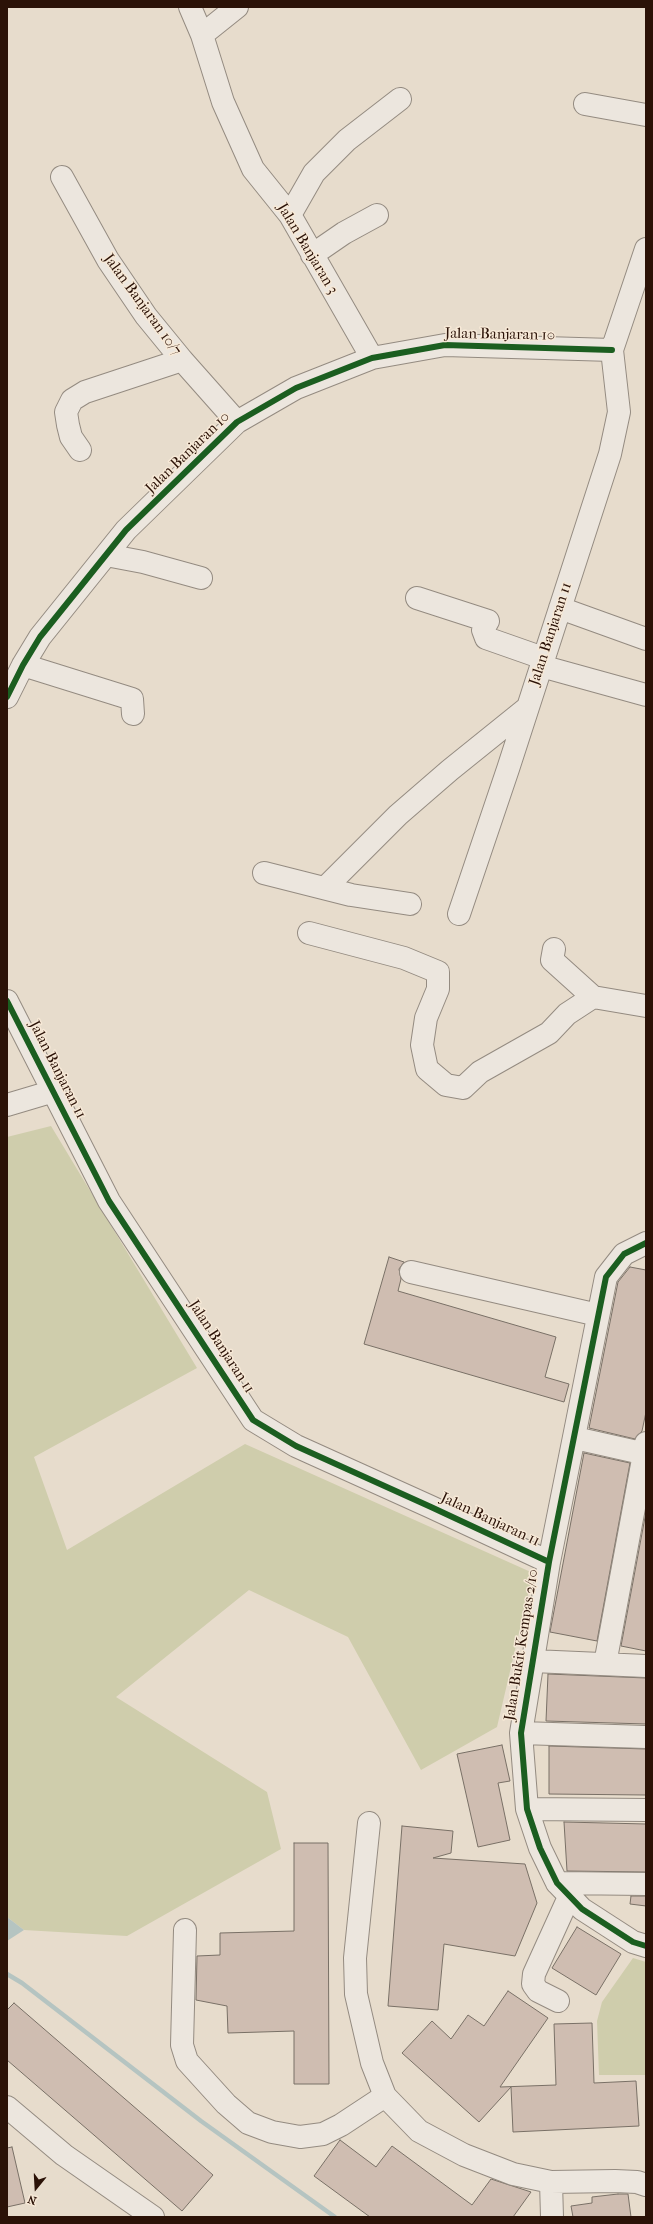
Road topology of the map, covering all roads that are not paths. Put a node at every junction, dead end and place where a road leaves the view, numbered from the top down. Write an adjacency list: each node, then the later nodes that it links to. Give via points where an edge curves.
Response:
1 (190, 7): 3 (street, Jalan Banjaran 3)
2 (237, 7): 3 (street)
3 (202, 35): 8 (street, Jalan Banjaran 3, via 223,102 253,169)
4 (400, 99): 8 (street, via 347,140 314,173)
5 (585, 104): 6 (street)
6 (646, 116)
7 (62, 177): 14 (street, Jalan Banjaran 10/7, via 108,260 146,316)
8 (290, 215): 11 (street, Jalan Banjaran 3)
9 (377, 215): 11 (street)
10 (646, 249): 12 (street)
11 (312, 254): 13 (street, Jalan Banjaran 3)
12 (612, 350): 13 (street, Jalan Banjaran 10, via 445,345); 20 (street, Jalan Banjaran 11, via 619,412 610,454)
13 (372, 358): 15 (street, Jalan Banjaran 10, via 296,388)
14 (182, 360): 15 (street, Jalan Banjaran 10/7); 16 (street, via 85,392 72,400 66,412 68,425 71,437)
15 (237, 422): 17 (street, Jalan Banjaran 10, via 126,530)
16 (80, 450)
17 (106, 555): 18 (street); 23 (street, Jalan Banjaran 10, via 40,637)
18 (201, 578)
19 (417, 598): 22 (street, via 488,621 483,630 486,638)
20 (560, 608): 21 (street); 22 (street, Jalan Banjaran 11)
21 (646, 639)
22 (542, 662): 24 (street); 26 (street, Jalan Banjaran 11)
23 (23, 665): 25 (street, Jalan Banjaran 10); 27 (street, via 132,699)
24 (646, 696)
25 (7, 697)
26 (527, 708): 29 (street, via 398,816); 31 (street, Jalan Banjaran 11)
27 (133, 714)
28 (264, 872): 29 (street)
29 (325, 888): 30 (street, via 351,895)
30 (410, 904)
31 (459, 914)
32 (309, 934): 34 (street, via 404,958 438,972 438,989 426,1018 422,1045 427,1069 446,1085 463,1088 480,1072 549,1033 567,1014)
33 (554, 949): 34 (street, via 552,960)
34 (593, 997): 36 (street)
35 (7, 1001): 37 (street, Jalan Banjaran 11)
36 (646, 1006)
37 (54, 1091): 38 (street); 44 (street, Jalan Banjaran 11, via 109,1201 253,1420 296,1446)
38 (7, 1105)
39 (646, 1243): 41 (street, Jalan Bukit Kempas 2/10, via 624,1254 606,1277)
40 (411, 1272): 41 (street)
41 (598, 1315): 42 (street, Jalan Bukit Kempas 2/10)
42 (575, 1438): 43 (street); 44 (street, Jalan Bukit Kempas 2/10)
43 (645, 1450): 46 (street)
44 (549, 1562): 45 (street, Jalan Bukit Kempas 2/10)
45 (533, 1661): 46 (street); 48 (street, Jalan Bukit Kempas 2/10)
46 (605, 1664): 47 (street)
47 (646, 1666)
48 (521, 1733): 49 (street); 50 (street, Jalan Bukit Kempas 2/10)
49 (646, 1737)
50 (527, 1809): 51 (street); 54 (street, Jalan Bukit Kempas 2/10, via 540,1848)
51 (646, 1810)
52 (369, 1823): 58 (street, via 355,1958 356,1994 372,2063)
53 (646, 1884): 54 (street)
54 (563, 1890): 56 (street, Jalan Bukit Kempas 2/10, via 582,1909 627,1938); 57 (street, via 534,1974 533,1984 538,1991)
55 (185, 1930): 58 (street, via 182,2045 187,2061 226,2104 248,2123 272,2132 300,2136 323,2134)
56 (646, 1946)
57 (558, 2002)
58 (385, 2096): 60 (street, via 419,2131 457,2151 512,2174)
59 (7, 2107): 62 (street, via 64,2155)
60 (550, 2182): 61 (street, via 615,2181); 63 (street)
61 (646, 2185)
62 (153, 2217)
63 (552, 2217)

